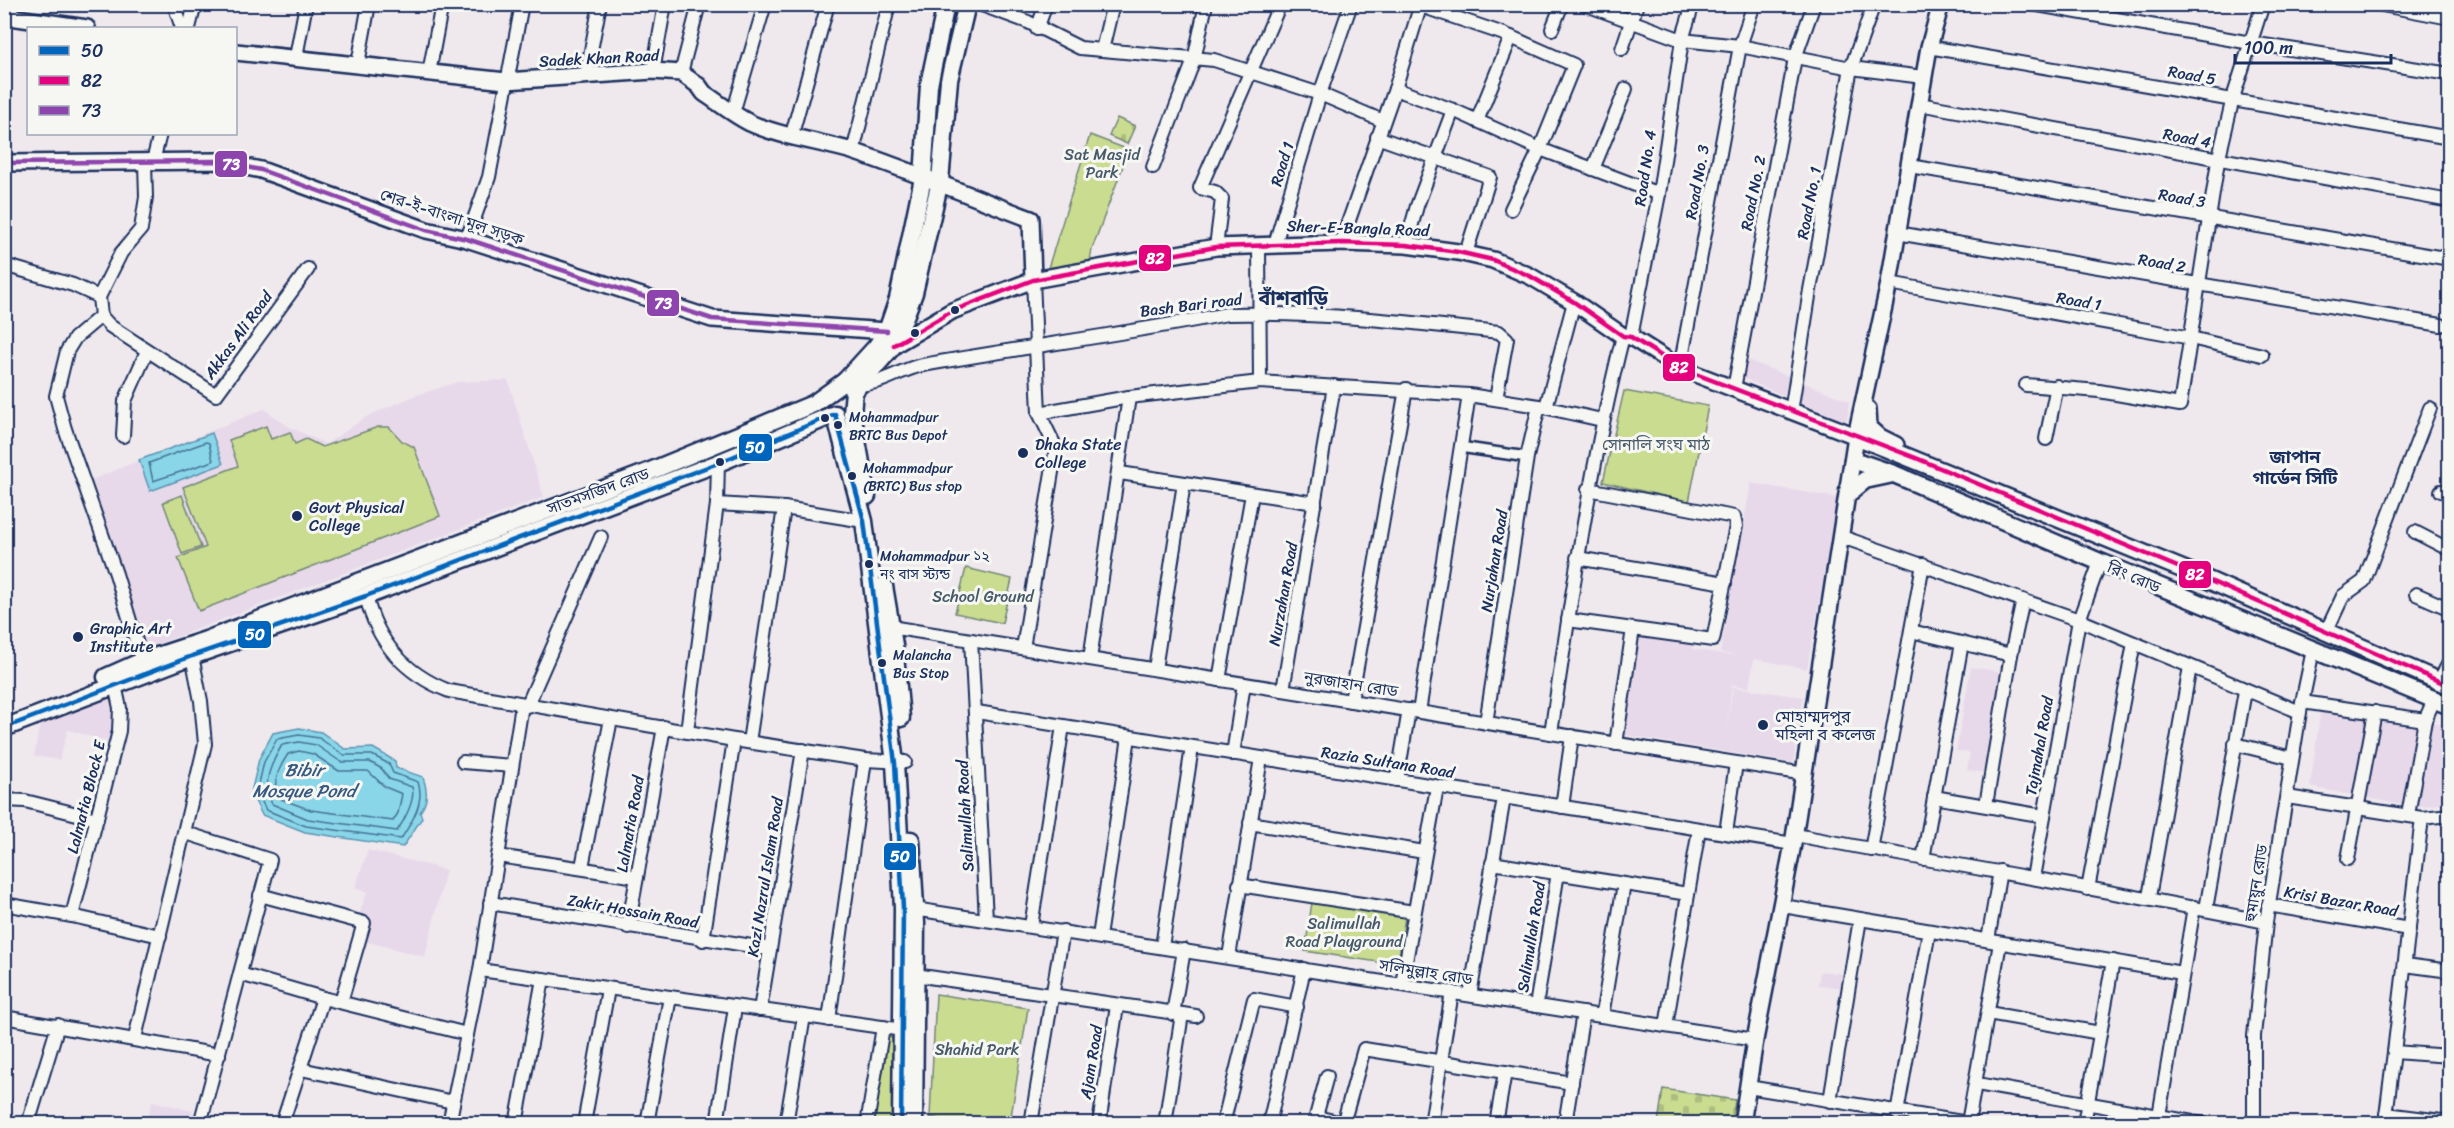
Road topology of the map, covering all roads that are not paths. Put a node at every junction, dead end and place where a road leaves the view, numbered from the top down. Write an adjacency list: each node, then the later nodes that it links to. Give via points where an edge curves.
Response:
1 (174, 4): 38 (street)
2 (195, 4): 39 (street)
3 (306, 4): 50 (street)
4 (369, 4): 53 (street)
5 (442, 4): 57 (street)
6 (522, 4): 62 (street)
7 (600, 4): 60 (street)
8 (665, 4): 56 (street)
9 (699, 4): 58 (street)
10 (765, 4): 69 (street)
11 (828, 4): 72 (street)
12 (890, 4): 77 (street)
13 (946, 4): 85 (main road, via 929,85)
14 (967, 4): 85 (main road)
15 (979, 4): 41 (street)
16 (1046, 4): 41 (street)
17 (1113, 4): 48 (street)
18 (1206, 4): 52 (street)
19 (1280, 4): 55 (street)
20 (1351, 4): 65 (street, Road 1)
21 (1562, 4): 40 (street)
22 (1584, 4): 36 (street)
23 (1637, 4): 36 (street)
24 (1694, 4): 43 (street, Road No. 4)
25 (1754, 4): 45 (street, Road No. 3)
26 (1814, 4): 51 (street, Road No. 2)
27 (1874, 4): 54 (street, Road No. 1)
28 (1941, 4): 46 (street)
29 (2032, 4): 44 (street)
30 (2263, 4): 44 (street)
31 (2377, 4): 33 (street)
32 (1421, 5): 42 (street); 63 (street)
33 (2419, 8): 35 (street)
34 (8, 16): 37 (street)
35 (2450, 18)
36 (1633, 20): 43 (street); 47 (street)
37 (80, 27)
38 (182, 27)
39 (189, 27)
40 (1552, 28)
41 (1037, 29): 48 (street, via 1080,48)
42 (1511, 37): 71 (street); 76 (street, via 1574,65)
43 (1682, 40): 45 (street); 86 (street, Road No. 4)
44 (2251, 44): 59 (street); 66 (street)
45 (1740, 46): 51 (street); 115 (street, Road No. 3)
46 (1929, 47): 61 (street); 66 (street, Road 5)
47 (1622, 49)
48 (1102, 50): 52 (street)
49 (237, 52): 50 (street, Sadek Khan Road)
50 (296, 57): 53 (street, Sadek Khan Road)
51 (1795, 58): 54 (street); 123 (street, Road No. 2)
52 (1194, 60): 55 (street, via 1214,60); 83 (street)
53 (358, 64): 57 (street, Sadek Khan Road)
54 (1851, 68): 61 (street); 131 (street, Road No. 1)
55 (1252, 70): 65 (street); 96 (street, via 1200,188 1215,192 1222,199)
56 (652, 71): 58 (street, Sadek Khan Road); 60 (street, Sadek Khan Road)
57 (429, 73): 62 (street, Sadek Khan Road)
58 (681, 73): 69 (street, Sadek Khan Road)
59 (2450, 74)
60 (586, 76): 62 (street, Sadek Khan Road)
61 (1923, 77): 67 (street)
62 (506, 81): 91 (street, via 489,177)
63 (1395, 89): 68 (street); 70 (street)
64 (1626, 89): 84 (street)
65 (1320, 94): 70 (street); 93 (street, Road 1)
66 (2233, 98): 75 (street, Road 5); 79 (street)
67 (1919, 104): 79 (street, Road 4); 82 (street)
68 (1452, 110): 71 (street); 78 (street)
69 (733, 113): 72 (street, Sadek Khan Road, via 752,124)
70 (1383, 121): 74 (street)
71 (1477, 121): 76 (street)
72 (792, 134): 77 (street, Sadek Khan Road)
73 (160, 135): 80 (street)
74 (1377, 137): 78 (street); 92 (street)
75 (2450, 138)
76 (1540, 149): 84 (street); 88 (street)
77 (853, 152): 85 (street, Sadek Khan Road)
78 (1436, 159): 95 (street); 97 (street, via 1490,177)
79 (2218, 161): 87 (street, Road 4); 89 (street)
80 (149, 162): 81 (street, শের-ই-বাংলা মূল সড়ক); 91 (street, শের-ই-বাংলা মূল সড়ক, via 216,162 261,170 426,230); 104 (street, via 141,229 121,253)
81 (4, 163)
82 (1910, 166): 89 (street, Road 3); 90 (street)
83 (1153, 167)
84 (1593, 169): 86 (street)
85 (931, 180): 101 (street, Sadek Khan Road, via 1031,219); 110 (main road, via 914,293)
86 (1659, 194): 109 (street, Road No. 4)
87 (2450, 201)
88 (1511, 209)
89 (2210, 219): 98 (street, Road 3); 103 (street)
90 (1897, 231): 102 (street); 103 (street, Road 2)
91 (467, 239): 110 (street, শের-ই-বাংলা মূল সড়ক, via 712,319)
92 (1341, 243): 93 (street, Sher-E-Bangla Road); 95 (street, Sher-E-Bangla Road)
93 (1275, 244): 94 (street, Sher-E-Bangla Road)
94 (1259, 245): 96 (street, Sher-E-Bangla Road); 106 (street)
95 (1406, 245): 97 (street, Sher-E-Bangla Road)
96 (1216, 247): 101 (street, Sher-E-Bangla Road)
97 (1466, 253): 105 (street, Sher-E-Bangla Road, via 1508,265)
98 (2450, 259)
99 (4, 265): 104 (street, via 54,278)
100 (308, 269): 113 (street, Akkas Ali Road, via 216,395)
101 (1033, 280): 110 (street, Sher-E-Bangla Road); 112 (street)
102 (1889, 284): 111 (street, Road 1); 116 (street)
103 (2199, 286): 108 (street, Road 2); 111 (street)
104 (99, 297): 107 (street)
105 (1574, 302): 109 (street, Sher-E-Bangla Road); 128 (street, Nurjahan Road)
106 (1258, 314): 112 (street, Bash Bari road, via 1227,314); 117 (street); 127 (street, Bash Bari road, via 1379,319 1500,332 1507,339)
107 (101, 316): 113 (street, Akkas Ali Road); 184 (street, via 75,338 67,351 56,396)
108 (2441, 325)
109 (1627, 337): 115 (street, Sher-E-Bangla Road); 134 (street)
110 (891, 338): 118 (main road, সাতমসজিদ রোড)
111 (2191, 338): 114 (street, Road 1); 121 (street, via 2180,405)
112 (1037, 345): 118 (street, Bash Bari road, via 914,367 869,385); 132 (street)
113 (147, 351): 135 (street, via 125,401)
114 (2262, 355)
115 (1680, 368): 123 (street, Sher-E-Bangla Road)
116 (1870, 370): 136 (street); 139 (street, via 1866,422)
117 (1260, 382): 120 (street); 126 (street)
118 (852, 385): 124 (main road, সাতমসজিদ রোড); 129 (main road)
119 (2026, 385): 121 (street)
120 (1334, 386): 122 (street); 149 (street, Nurzahan Road)
121 (2057, 386): 137 (street)
122 (1406, 389): 125 (street); 194 (street)
123 (1734, 389): 131 (street, Sher-E-Bangla Road)
124 (829, 395): 133 (main road); 163 (main road, সাতমসজিদ রোড, via 648,472)
125 (1469, 395): 127 (street); 138 (street)
126 (1129, 397): 132 (street); 143 (street)
127 (1496, 399): 128 (street)
128 (1542, 407): 134 (street); 140 (street, Nurjahan Road)
129 (852, 408): 133 (main road, সাতমসজিদ রোড); 172 (main road)
130 (2430, 408): 175 (street, via 2364,581 2343,596)
131 (1791, 412): 136 (street, Sher-E-Bangla Road)
132 (1039, 413): 179 (street, via 1053,438 1055,458)
133 (836, 416): 142 (main road, সাতমসজিদ রোড); 153 (main road)
134 (1602, 420): 146 (street)
135 (123, 436)
136 (1856, 436): 139 (main road, রিং রোড); 141 (street)
137 (2046, 439)
138 (1460, 447): 140 (street); 198 (street)
139 (1907, 456): 151 (main road, রিং রোড)
140 (1527, 457): 204 (street, Nurjahan Road)
141 (1853, 460): 144 (main road, রিং রোড); 147 (street)
142 (718, 463): 150 (street); 166 (main road, সাতমসজিদ রোড)
143 (1120, 473): 145 (street); 183 (street)
144 (1894, 474): 147 (main road, via 1865,480); 154 (main road, রিং রোড)
145 (1184, 483): 148 (street); 187 (street)
146 (1588, 489): 159 (street); 164 (street, via 1734,517 1736,526)
147 (1849, 493): 157 (street)
148 (1252, 494): 149 (street); 188 (street)
149 (1315, 503): 192 (street, Nurzahan Road)
150 (717, 504): 152 (street); 208 (street)
151 (2028, 506): 154 (main road); 162 (main road, রিং রোড)
152 (784, 508): 153 (street); 213 (street)
153 (864, 520): 172 (main road)
154 (2019, 526): 160 (main road, রিং রোড)
155 (2415, 532): 158 (street)
156 (601, 537): 196 (street)
157 (1842, 537): 161 (street); 226 (street)
158 (2450, 550)
159 (1577, 558): 164 (street); 170 (street)
160 (2100, 562): 167 (main road, রিং রোড); 171 (street, Tajmahal Road)
161 (1923, 564): 168 (street); 174 (street)
162 (2192, 573): 167 (main road); 175 (main road, রিং রোড)
163 (359, 580): 166 (main road); 184 (main road, সাতমসজিদ রোড)
164 (1725, 583): 173 (street, via 1713,640)
165 (2416, 594): 169 (street)
166 (366, 596): 182 (main road, সাতমসজিদ রোড); 196 (street, via 371,617 385,642 405,666 428,682)
167 (2181, 596): 180 (main road, রিং রোড)
168 (2023, 600): 171 (street); 181 (street)
169 (2450, 609)
170 (1568, 620): 173 (street); 209 (street)
171 (2079, 620): 178 (street); 238 (street, Tajmahal Road)
172 (885, 626): 176 (street, নুরজাহান রোড); 223 (main road)
173 (1633, 629): 214 (street)
174 (1911, 631): 177 (street); 246 (street)
175 (2326, 632): 190 (main road, রিং রোড)
176 (971, 640): 179 (street, নুরজাহান রোড); 199 (street, Salimullah Road)
177 (1962, 643): 181 (street); 229 (street)
178 (2134, 643): 186 (street); 259 (street)
179 (1023, 648): 183 (street, নুরজাহান রোড)
180 (2313, 650): 195 (main road, রিং রোড); 197 (street, হুমায়ুন রোড)
181 (2011, 655): 233 (street)
182 (192, 656): 191 (main road, সাতমসজিদ রোড); 243 (street, via 205,744)
183 (1090, 659): 187 (street, নুরজাহান রোড)
184 (142, 661): 201 (main road, সাতমসজিদ রোড)
185 (2450, 661): 190 (street)
186 (2190, 667): 193 (street); 262 (street)
187 (1155, 669): 188 (street, নুরজাহান রোড)
188 (1220, 680): 189 (street, নুরজাহান রোড)
189 (1245, 684): 192 (street, নুরজাহান রোড); 218 (street)
190 (2444, 684)
191 (115, 685): 207 (main road, সাতমসজিদ রোড); 240 (street, Lalmatia Block E, via 119,731)
192 (1283, 690): 194 (street, নুরজাহান রোড)
193 (2245, 691): 197 (street); 215 (street)
194 (1351, 701): 198 (street, নুরজাহান রোড)
195 (2442, 703): 203 (street)
196 (525, 705): 202 (street); 225 (street)
197 (2301, 707): 200 (street); 220 (street, হুমায়ুন রোড)
198 (1414, 711): 204 (street, নুরজাহান রোড); 227 (street)
199 (977, 712): 205 (street, Razia Sultana Road); 271 (street, Salimullah Road)
200 (2375, 712): 203 (street); 234 (street)
201 (4, 716)
202 (612, 719): 206 (street); 252 (street)
203 (2425, 720): 236 (street)
204 (1486, 723): 209 (street, নুরজাহান রোড)
205 (1063, 726): 211 (street, Razia Sultana Road); 274 (street)
206 (664, 727): 208 (street); 255 (street, Lalmatia Road)
207 (4, 728)
208 (687, 731): 212 (street)
209 (1551, 733): 210 (street, নুরজাহান রোড)
210 (1572, 736): 214 (street, নুরজাহান রোড); 235 (street)
211 (1129, 737): 216 (street, Razia Sultana Road); 280 (street)
212 (734, 740): 213 (street); 281 (street)
213 (749, 742): 217 (street)
214 (1616, 744): 224 (street, নুরজাহান রোড)
215 (2235, 744): 220 (street); 268 (street)
216 (1192, 747): 218 (street, Razia Sultana Road); 283 (street)
217 (803, 750): 221 (street); 284 (street, Kazi Nazrul Islam Road)
218 (1233, 754): 219 (street, Razia Sultana Road)
219 (1261, 758): 227 (street, Razia Sultana Road); 241 (street)
220 (2292, 758): 230 (street, হুমায়ুন রোড)
221 (865, 760): 223 (street); 316 (street)
222 (463, 762): 225 (street)
223 (900, 762): 267 (main road)
224 (1736, 763): 226 (street, নুরজাহান রোড); 244 (street)
225 (513, 766): 248 (street)
226 (1804, 774): 245 (street)
227 (1397, 780): 228 (street, Razia Sultana Road)
228 (1437, 787): 231 (street, Razia Sultana Road); 247 (street)
229 (1934, 797): 233 (street); 249 (street)
230 (2287, 797): 234 (street); 265 (street, হুমায়ুন রোড)
231 (1504, 798): 235 (street, Razia Sultana Road); 251 (street)
232 (4, 800): 240 (street, via 25,801)
233 (1986, 805): 238 (street)
234 (2357, 806): 236 (street); 250 (street)
235 (1562, 807): 242 (street, Razia Sultana Road)
236 (2408, 815): 239 (street)
237 (2450, 815): 239 (street)
238 (2044, 816): 256 (street, Tajmahal Road)
239 (2422, 818): 276 (street, Krisi Bazar Road)
240 (97, 819): 270 (street, Lalmatia Block E)
241 (1250, 823): 247 (street); 258 (street)
242 (1698, 829): 244 (street, Razia Sultana Road); 260 (street)
243 (186, 833): 261 (street, via 270,860); 279 (street)
244 (1726, 833): 245 (street, Razia Sultana Road)
245 (1794, 840): 246 (street); 266 (street)
246 (1871, 850): 249 (street)
247 (1424, 852): 269 (street)
248 (498, 856): 252 (street); 263 (street)
249 (1923, 859): 253 (street)
250 (2348, 859)
251 (1492, 862): 254 (street, Salimullah Road); 300 (street)
252 (582, 867): 255 (street)
253 (2000, 871): 256 (street); 282 (street)
254 (1558, 873): 257 (street, Salimullah Road); 305 (street, Salimullah Road)
255 (637, 877): 275 (street, Lalmatia Road)
256 (2033, 878): 259 (street)
257 (1624, 884): 260 (street, Salimullah Road); 314 (street)
258 (1239, 885): 269 (street); 286 (street)
259 (2088, 889): 262 (street)
260 (1688, 894): 318 (street)
261 (260, 895): 293 (street); 303 (street, via 364,923)
262 (2149, 897): 268 (street)
263 (490, 903): 275 (street, Zakir Hossain Road); 290 (street)
264 (4, 904): 270 (street)
265 (2268, 905): 273 (street, হুমায়ুন রোড); 276 (street, Krisi Bazar Road)
266 (1783, 906): 272 (street); 324 (street)
267 (909, 908): 271 (street, সলিমুল্লাহ রোড); 294 (main road); 320 (main road)
268 (2200, 908): 273 (street); 292 (street)
269 (1414, 912): 296 (street)
270 (72, 916): 279 (street)
271 (986, 919): 274 (street, সলিমুল্লাহ রোড)
272 (1860, 919): 278 (street); 335 (street)
273 (2266, 922): 368 (street, হুমায়ুন রোড, via 2254,1036)
274 (1031, 926): 277 (street, সলিমুল্লাহ রোড)
275 (628, 927): 281 (street, Zakir Hossain Road)
276 (2409, 929): 288 (street, Krisi Bazar Road)
277 (1063, 931): 280 (street, সলিমুল্লাহ রোড); 299 (street)
278 (1929, 931): 282 (street); 338 (street)
279 (160, 936): 323 (street)
280 (1099, 937): 283 (street, সলিমুল্লাহ রোড)
281 (703, 940): 284 (street, Zakir Hossain Road)
282 (1994, 941): 287 (street); 310 (street)
283 (1162, 946): 285 (street, সলিমুল্লাহ রোড)
284 (770, 949): 308 (street, Kazi Nazrul Islam Road)
285 (1184, 950): 286 (street, সলিমুল্লাহ রোড); 311 (street)
286 (1229, 957): 289 (street, সলিমুল্লাহ রোড)
287 (2113, 961): 292 (street); 321 (street)
288 (2405, 964): 291 (street); 325 (street, Krisi Bazar Road)
289 (1305, 969): 296 (street, সলিমুল্লাহ রোড); 307 (street)
290 (480, 970): 295 (street); 322 (street)
291 (2450, 971)
292 (2182, 973): 339 (street)
293 (240, 974): 302 (street); 326 (street)
294 (915, 975): 299 (street); 356 (main road)
295 (543, 979): 297 (street); 349 (street)
296 (1402, 984): 298 (street, সলিমুল্লাহ রোড)
297 (608, 988): 301 (street); 350 (street)
298 (1452, 992): 300 (street, সলিমুল্লাহ রোড); 328 (street)
299 (1054, 995): 304 (street); 357 (street)
300 (1470, 995): 305 (street, সলিমুল্লাহ রোড)
301 (670, 997): 306 (street); 351 (street)
302 (323, 998): 303 (street); 329 (street)
303 (341, 1002): 322 (street)
304 (1117, 1006): 311 (street); 358 (street, Ajam Road)
305 (1536, 1006): 309 (street, সলিমুল্লাহ রোড)
306 (735, 1007): 308 (street); 352 (street)
307 (1297, 1007): 360 (street, via 1254,999); 361 (street)
308 (760, 1010): 312 (street)
309 (1583, 1013): 314 (street, সলিমুল্লাহ রোড); 332 (street)
310 (1988, 1013): 321 (street); 333 (street)
311 (1178, 1014): 313 (street); 359 (street)
312 (804, 1016): 316 (street); 353 (street)
313 (1196, 1016)
314 (1602, 1016): 318 (street, সলিমুল্লাহ রোড)
315 (4, 1017): 317 (street)
316 (829, 1020): 319 (street)
317 (58, 1025): 323 (street); 343 (street)
318 (1666, 1026): 324 (street, সলিমুল্লাহ রোড)
319 (883, 1027): 320 (street); 354 (street)
320 (903, 1030): 355 (main road)
321 (2100, 1033): 337 (street)
322 (467, 1034): 336 (street)
323 (135, 1038): 326 (street)
324 (1755, 1040): 334 (street)
325 (2394, 1052): 327 (street); 340 (street, Krisi Bazar Road)
326 (219, 1055): 346 (street)
327 (2450, 1056)
328 (1441, 1062): 330 (street); 344 (street, via 1364,1049); 362 (street)
329 (301, 1069): 336 (street); 347 (street)
330 (1505, 1072): 332 (street); 363 (street)
331 (1327, 1076): 341 (street)
332 (1572, 1083): 364 (street)
333 (1977, 1084): 337 (street); 345 (street, via 1968,1123)
334 (1748, 1087): 335 (street); 365 (street)
335 (1830, 1101): 338 (street)
336 (453, 1102): 348 (street)
337 (2087, 1103): 339 (street); 366 (street)
338 (1897, 1113): 345 (street)
339 (2159, 1116): 367 (street)
340 (2385, 1119): 342 (street)
341 (1315, 1120): 344 (street)
342 (2446, 1122)
343 (32, 1123)
344 (1343, 1123)
345 (1958, 1123)
346 (200, 1124)
347 (282, 1124)
348 (449, 1124)
349 (516, 1124)
350 (584, 1124)
351 (647, 1124)
352 (717, 1124)
353 (786, 1124)
354 (867, 1124)
355 (901, 1124)
356 (914, 1124)
357 (1031, 1124)
358 (1099, 1124)
359 (1165, 1124)
360 (1223, 1124)
361 (1269, 1124)
362 (1431, 1124)
363 (1496, 1124)
364 (1565, 1124)
365 (1742, 1124)
366 (2084, 1124)
367 (2204, 1124)
368 (2254, 1124)

